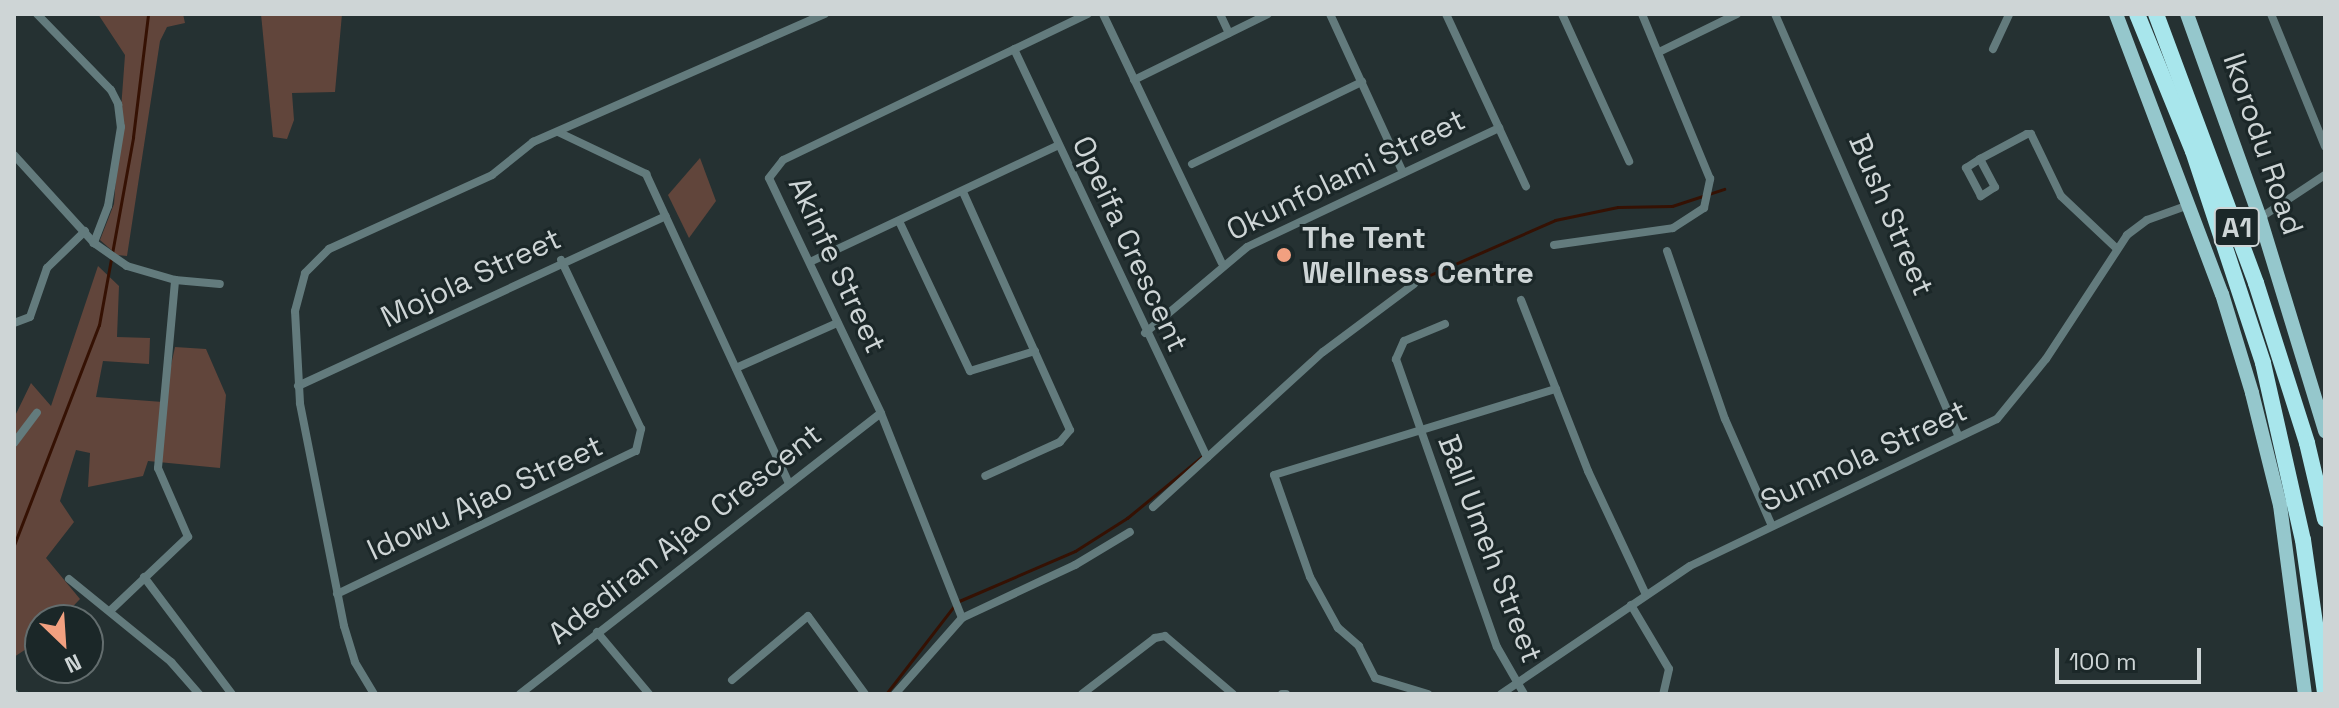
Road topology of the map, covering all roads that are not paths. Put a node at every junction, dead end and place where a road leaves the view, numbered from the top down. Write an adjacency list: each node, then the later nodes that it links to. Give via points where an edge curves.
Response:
1 (37, 14): 42 (street, via 111,90 118,104 121,127 108,206)
2 (825, 14): 26 (street)
3 (1088, 14): 20 (street, Akinfe Street)
4 (1103, 14): 23 (street)
5 (1220, 14): 19 (street)
6 (1268, 14): 19 (street)
7 (1330, 14): 24 (street)
8 (1446, 14): 25 (street)
9 (1562, 14): 31 (street)
10 (1642, 14): 22 (street)
11 (1737, 14): 22 (street)
12 (1775, 14): 66 (street, Bush Street)
13 (2009, 14): 21 (street)
14 (2116, 14): 37 (main road)
15 (2137, 14): 85 (highway, A1, via 2203,180 2263,363 2303,540)
16 (2156, 14): 72 (highway, Ikorodu Road / A1, via 2256,283 2307,443)
17 (2187, 14): 39 (main road, Ikorodu Road)
18 (2271, 14): 28 (street)
19 (1229, 33): 23 (street)
20 (1014, 49): 27 (street, Opeifa Crescent); 47 (street, Akinfe Street, via 775,166 771,187)
21 (1993, 49)
22 (1659, 52): 43 (street, via 1710,179 1704,208 1673,228)
23 (1134, 80): 48 (street)
24 (1362, 82): 32 (street); 33 (street)
25 (1499, 128): 33 (street, Okunfolami Street); 35 (street)
26 (558, 132): 38 (street, via 646,174); 59 (street, via 533,142 483,180 320,256 305,273 295,311)
27 (1057, 146): 36 (street); 56 (street, Opeifa Crescent)
28 (2325, 146)
29 (14, 155): 41 (street)
30 (1980, 159): 44 (street, via 2031,134 2061,196)
31 (1629, 161)
32 (1192, 164)
33 (1403, 173): 48 (street, Okunfolami Street)
34 (2325, 175): 39 (street)
35 (1526, 186)
36 (963, 192): 40 (street); 57 (street)
37 (2189, 205): 44 (street, Sunmola Street, via 2134,227); 99 (main road, via 2241,357 2280,505)
38 (666, 216): 46 (street, Mojola Street); 58 (street)
39 (2260, 218): 61 (main road, Ikorodu Road)
40 (899, 221): 47 (street); 57 (street, via 970,371)
41 (85, 231): 42 (street); 53 (street, via 47,268 30,317)
42 (94, 243): 49 (street, via 132,268)
43 (1554, 245)
44 (2116, 248): 66 (street, Sunmola Street, via 2010,408)
45 (1667, 251): 73 (street, via 1725,419)
46 (561, 260): 59 (street, Mojola Street); 77 (street, Idowu Ajao Street, via 641,429 636,451)
47 (810, 262): 54 (street, Akinfe Street)
48 (1222, 263): 56 (street, Okunfolami Street)
49 (175, 280): 50 (street); 75 (street, via 158,468 188,537)
50 (220, 284)
51 (1414, 284): 68 (street, via 1323,352)
52 (1521, 300): 60 (street)
53 (14, 323)
54 (837, 323): 58 (street); 63 (street, Akinfe Street)
55 (1445, 324): 64 (street, Ball Umeh Street, via 1404,341 1398,350)
56 (1145, 333): 68 (street, Opeifa Crescent)
57 (1035, 351): 69 (street, via 1070,430 1060,442)
58 (736, 368): 70 (street)
59 (298, 386): 77 (street)
60 (1556, 389): 64 (street); 78 (street)
61 (2321, 395): 65 (main road, Ikorodu Road)
62 (37, 413): 67 (street)
63 (881, 413): 70 (street, Adediran Ajao Crescent); 81 (street, Akinfe Street)
64 (1419, 431): 84 (street, Ball Umeh Street, via 1497,647); 95 (street, via 1279,471 1274,478 1310,577 1338,628 1359,646 1375,678)
65 (2325, 431)
66 (1959, 437): 73 (street, Sunmola Street)
67 (14, 443)
68 (1206, 455): 71 (street)
69 (985, 476)
70 (788, 482): 82 (street, Adediran Ajao Crescent)
71 (1153, 507)
72 (2325, 519)
73 (1772, 526): 78 (street, Sunmola Street, via 1690,566)
74 (1130, 532): 81 (street, via 1075,565)
75 (144, 577): 80 (street); 87 (street)
76 (69, 579): 80 (street)
77 (337, 594): 88 (street, via 349,644)
78 (1646, 595): 79 (street, Sunmola Street)
79 (1631, 605): 84 (street, Sunmola Street); 98 (street, via 1669,669)
80 (112, 609): 86 (street)
81 (960, 615): 92 (street)
82 (597, 632): 89 (street, Adediran Ajao Crescent); 90 (street)
83 (732, 680): 91 (street, via 808,616)
84 (1517, 683): 96 (street, Sunmola Street); 97 (street, Ball Umeh Street)
85 (2325, 692)
86 (199, 694)
87 (232, 694)
88 (374, 694)
89 (520, 694)
90 (649, 694)
91 (865, 694)
92 (895, 694)
93 (1082, 694): 94 (street, via 1155,638 1165,636)
94 (1233, 694)
95 (1428, 694)
96 (1501, 694)
97 (1524, 694)
98 (1663, 694)
99 (2305, 694)

